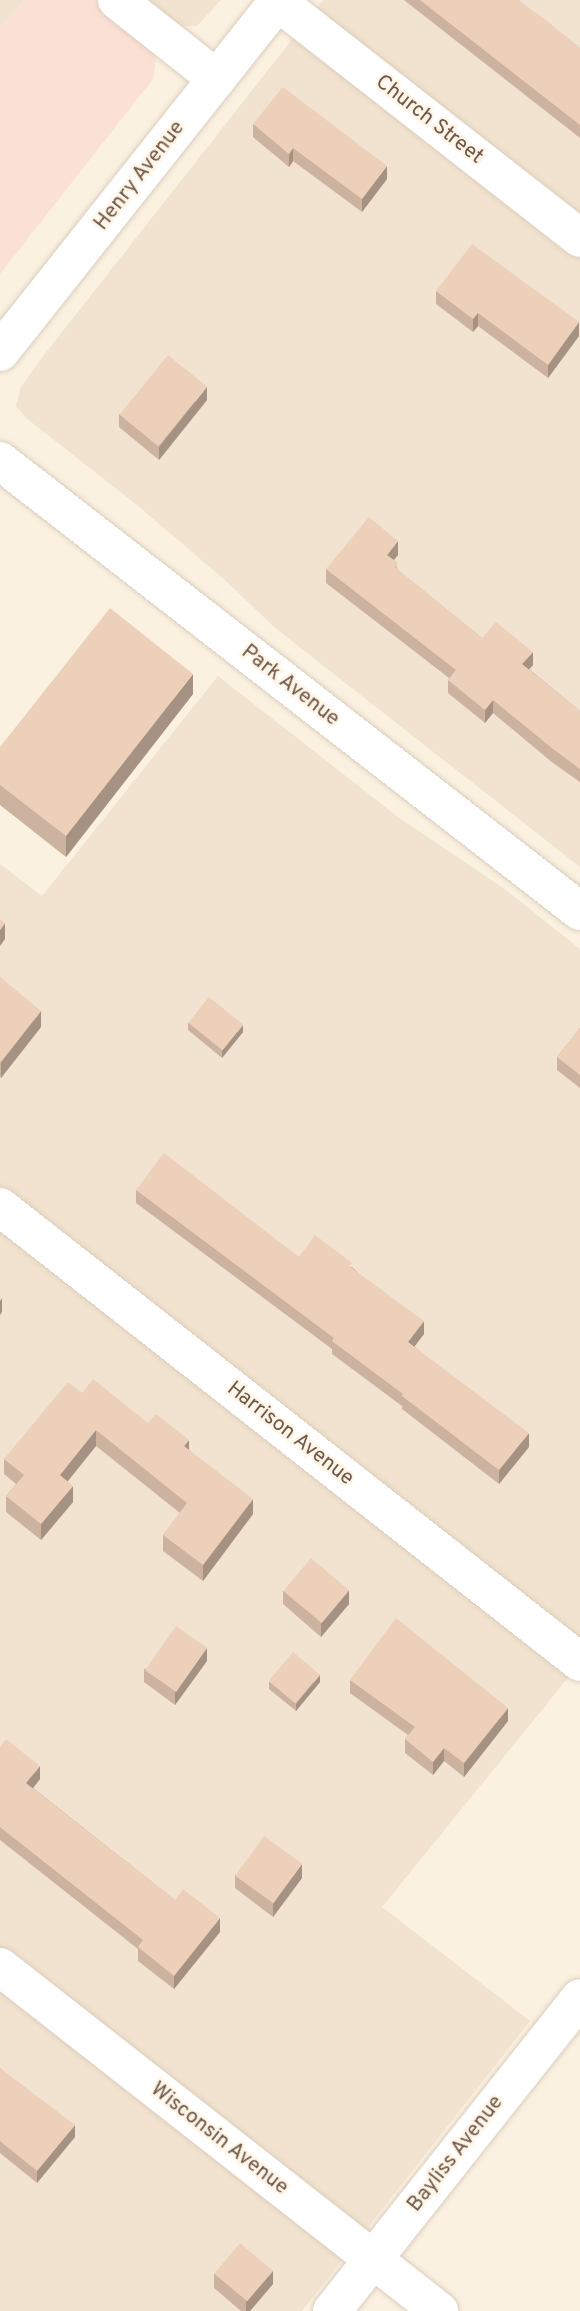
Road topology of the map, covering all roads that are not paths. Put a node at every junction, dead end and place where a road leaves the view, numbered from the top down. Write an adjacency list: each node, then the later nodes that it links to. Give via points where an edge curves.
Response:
1 (117, 0): 3 (street)
2 (278, 1): 3 (street, Henry Avenue); 4 (street, Church Street)
3 (216, 79): 5 (street, Henry Avenue)
4 (580, 238)
5 (0, 352)
6 (0, 461): 7 (street, Park Avenue)
7 (580, 911)
8 (0, 1207): 9 (street, Harrison Avenue)
9 (580, 1662)
10 (0, 1967): 12 (street, Wisconsin Avenue)
11 (580, 1998): 12 (street, Bayliss Avenue)
12 (373, 2259): 13 (street, Bayliss Avenue); 14 (street, Wisconsin Avenue)
13 (332, 2311)
14 (439, 2311)

